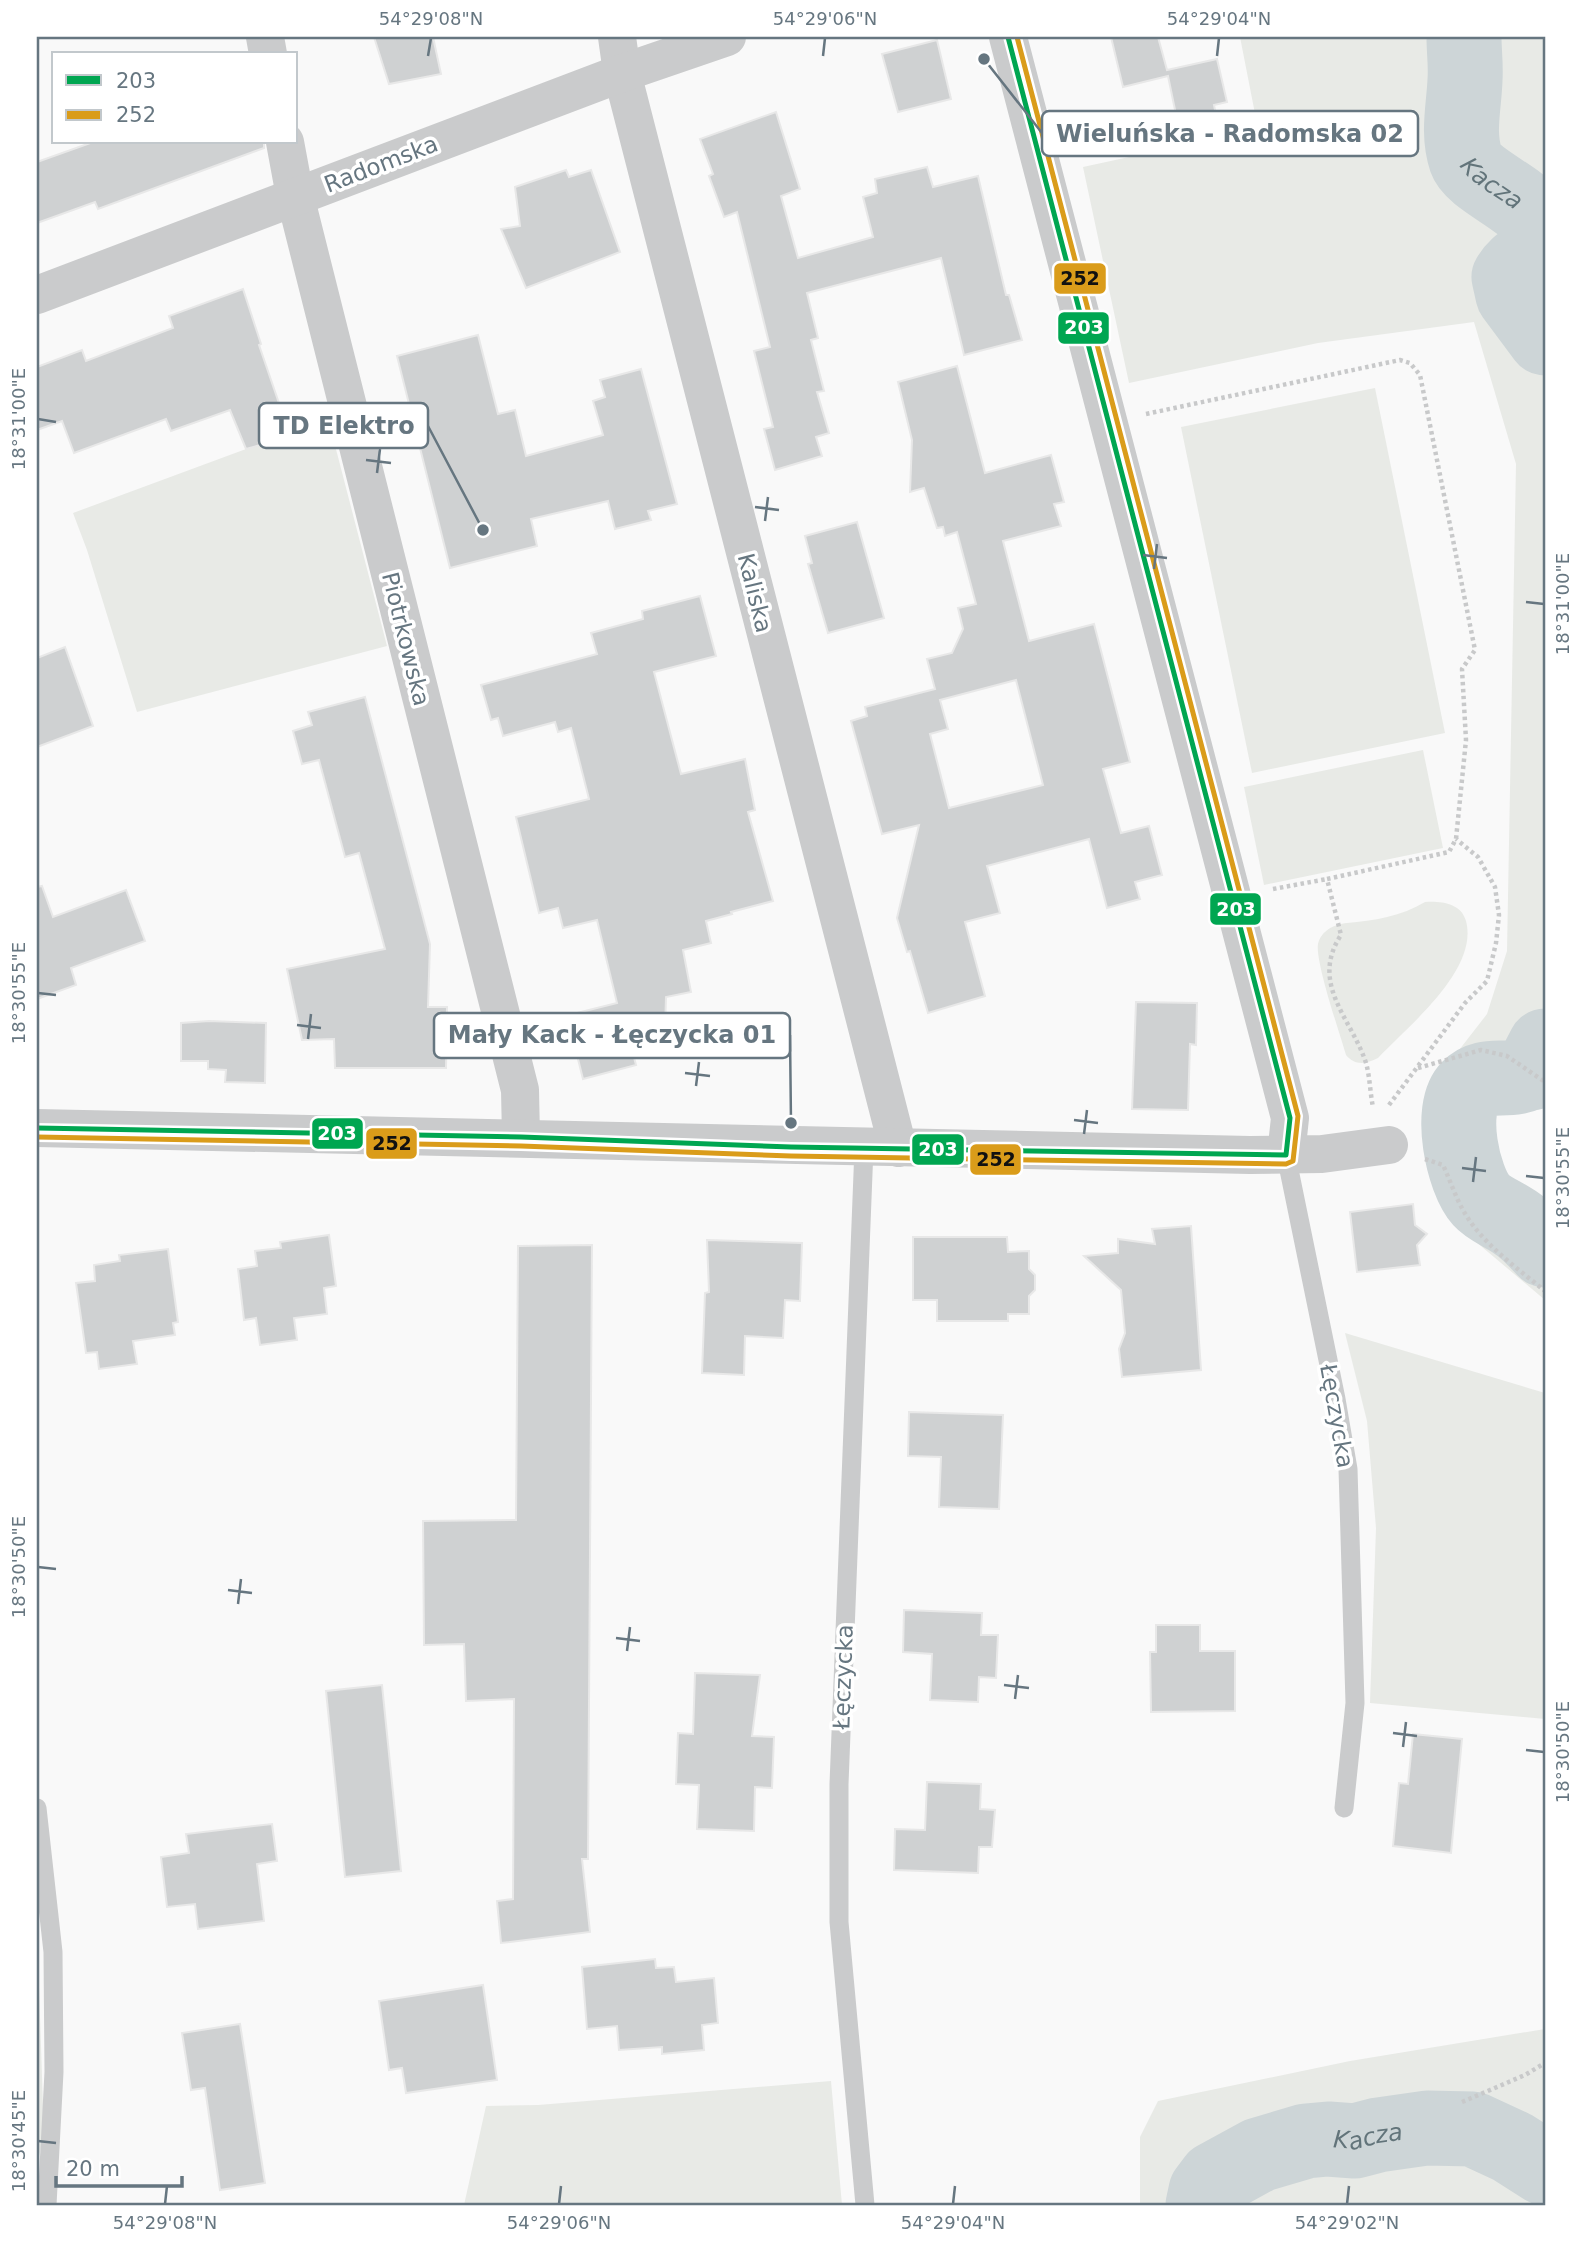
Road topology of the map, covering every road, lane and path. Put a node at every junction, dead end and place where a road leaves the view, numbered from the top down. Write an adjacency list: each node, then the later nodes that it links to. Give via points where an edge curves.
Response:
1 (727, 37): 3 (street, Radomska)
2 (1008, 37): 7 (street)
3 (619, 55): 5 (street, Radomska); 17 (street, Kaliska)
4 (285, 144): 5 (street, Piotrkowska)
5 (295, 196): 6 (street, Radomska); 16 (street, Piotrkowska, via 520,1090)
6 (37, 295)
7 (1107, 422): 8 (path, via 1400,360 1410,363 1420,375 1475,650 1462,669 1466,740); 10 (street)
8 (1456, 839): 9 (path, via 1449,852); 12 (path, via 1488,869 1495,887 1496,943 1487,981)
9 (1327, 880): 10 (path); 11 (path, via 1341,935 1331,950 1334,1001)
10 (1230, 897): 18 (street, via 1290,1118)
11 (1366, 1063)
12 (1416, 1069): 13 (path, via 1481,1050 1507,1056); 15 (path)
13 (1545, 1082)
14 (37, 1128): 16 (street)
15 (1386, 1129): 18 (street, via 1322,1154); 19 (path, via 1406,1155 1443,1165 1477,1230)
16 (521, 1137): 17 (street)
17 (881, 1148): 18 (street); 25 (lane, Łęczycka, via 839,1784 839,1922)
18 (1286, 1154): 21 (lane, Łęczycka, via 1348,1469 1355,1703)
19 (1545, 1291)
20 (37, 1808): 24 (lane, via 54,1966)
21 (1344, 1808)
22 (1545, 2063): 23 (path)
23 (1462, 2102)
24 (47, 2205)
25 (864, 2205)

